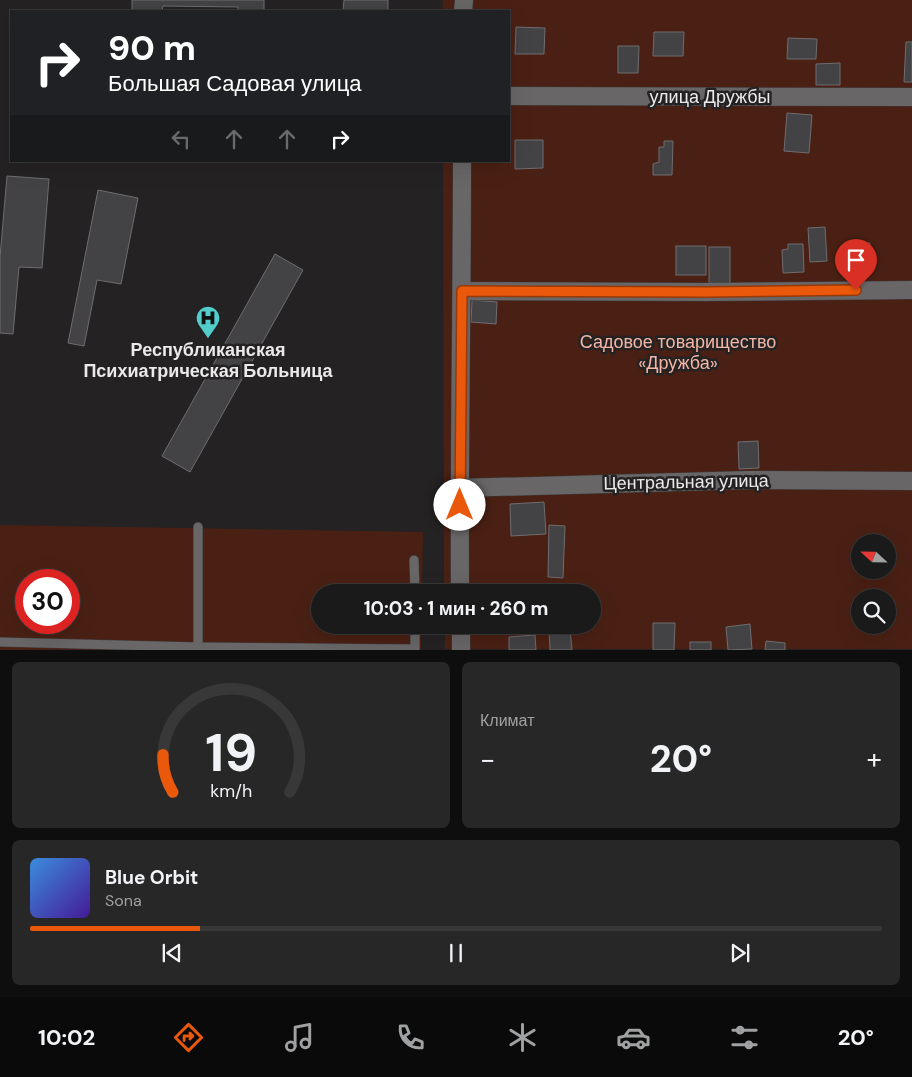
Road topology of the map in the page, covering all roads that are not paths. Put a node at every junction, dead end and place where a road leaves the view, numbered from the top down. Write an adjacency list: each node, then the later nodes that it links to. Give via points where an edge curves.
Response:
1 (510, 96): 2 (street, улица Дружбы)
2 (912, 97)
3 (462, 162): 5 (street)
4 (912, 290): 5 (street)
5 (462, 291): 7 (street)
6 (912, 481): 7 (street, Центральная улица, via 749,480)
7 (459, 488): 11 (street)
8 (198, 527): 15 (lane)
9 (414, 560): 10 (lane)
10 (415, 584)
11 (460, 584)
12 (415, 634): 16 (lane)
13 (461, 634): 17 (street)
14 (0, 642): 15 (lane)
15 (198, 648): 16 (lane)
16 (415, 649)
17 (461, 650)

